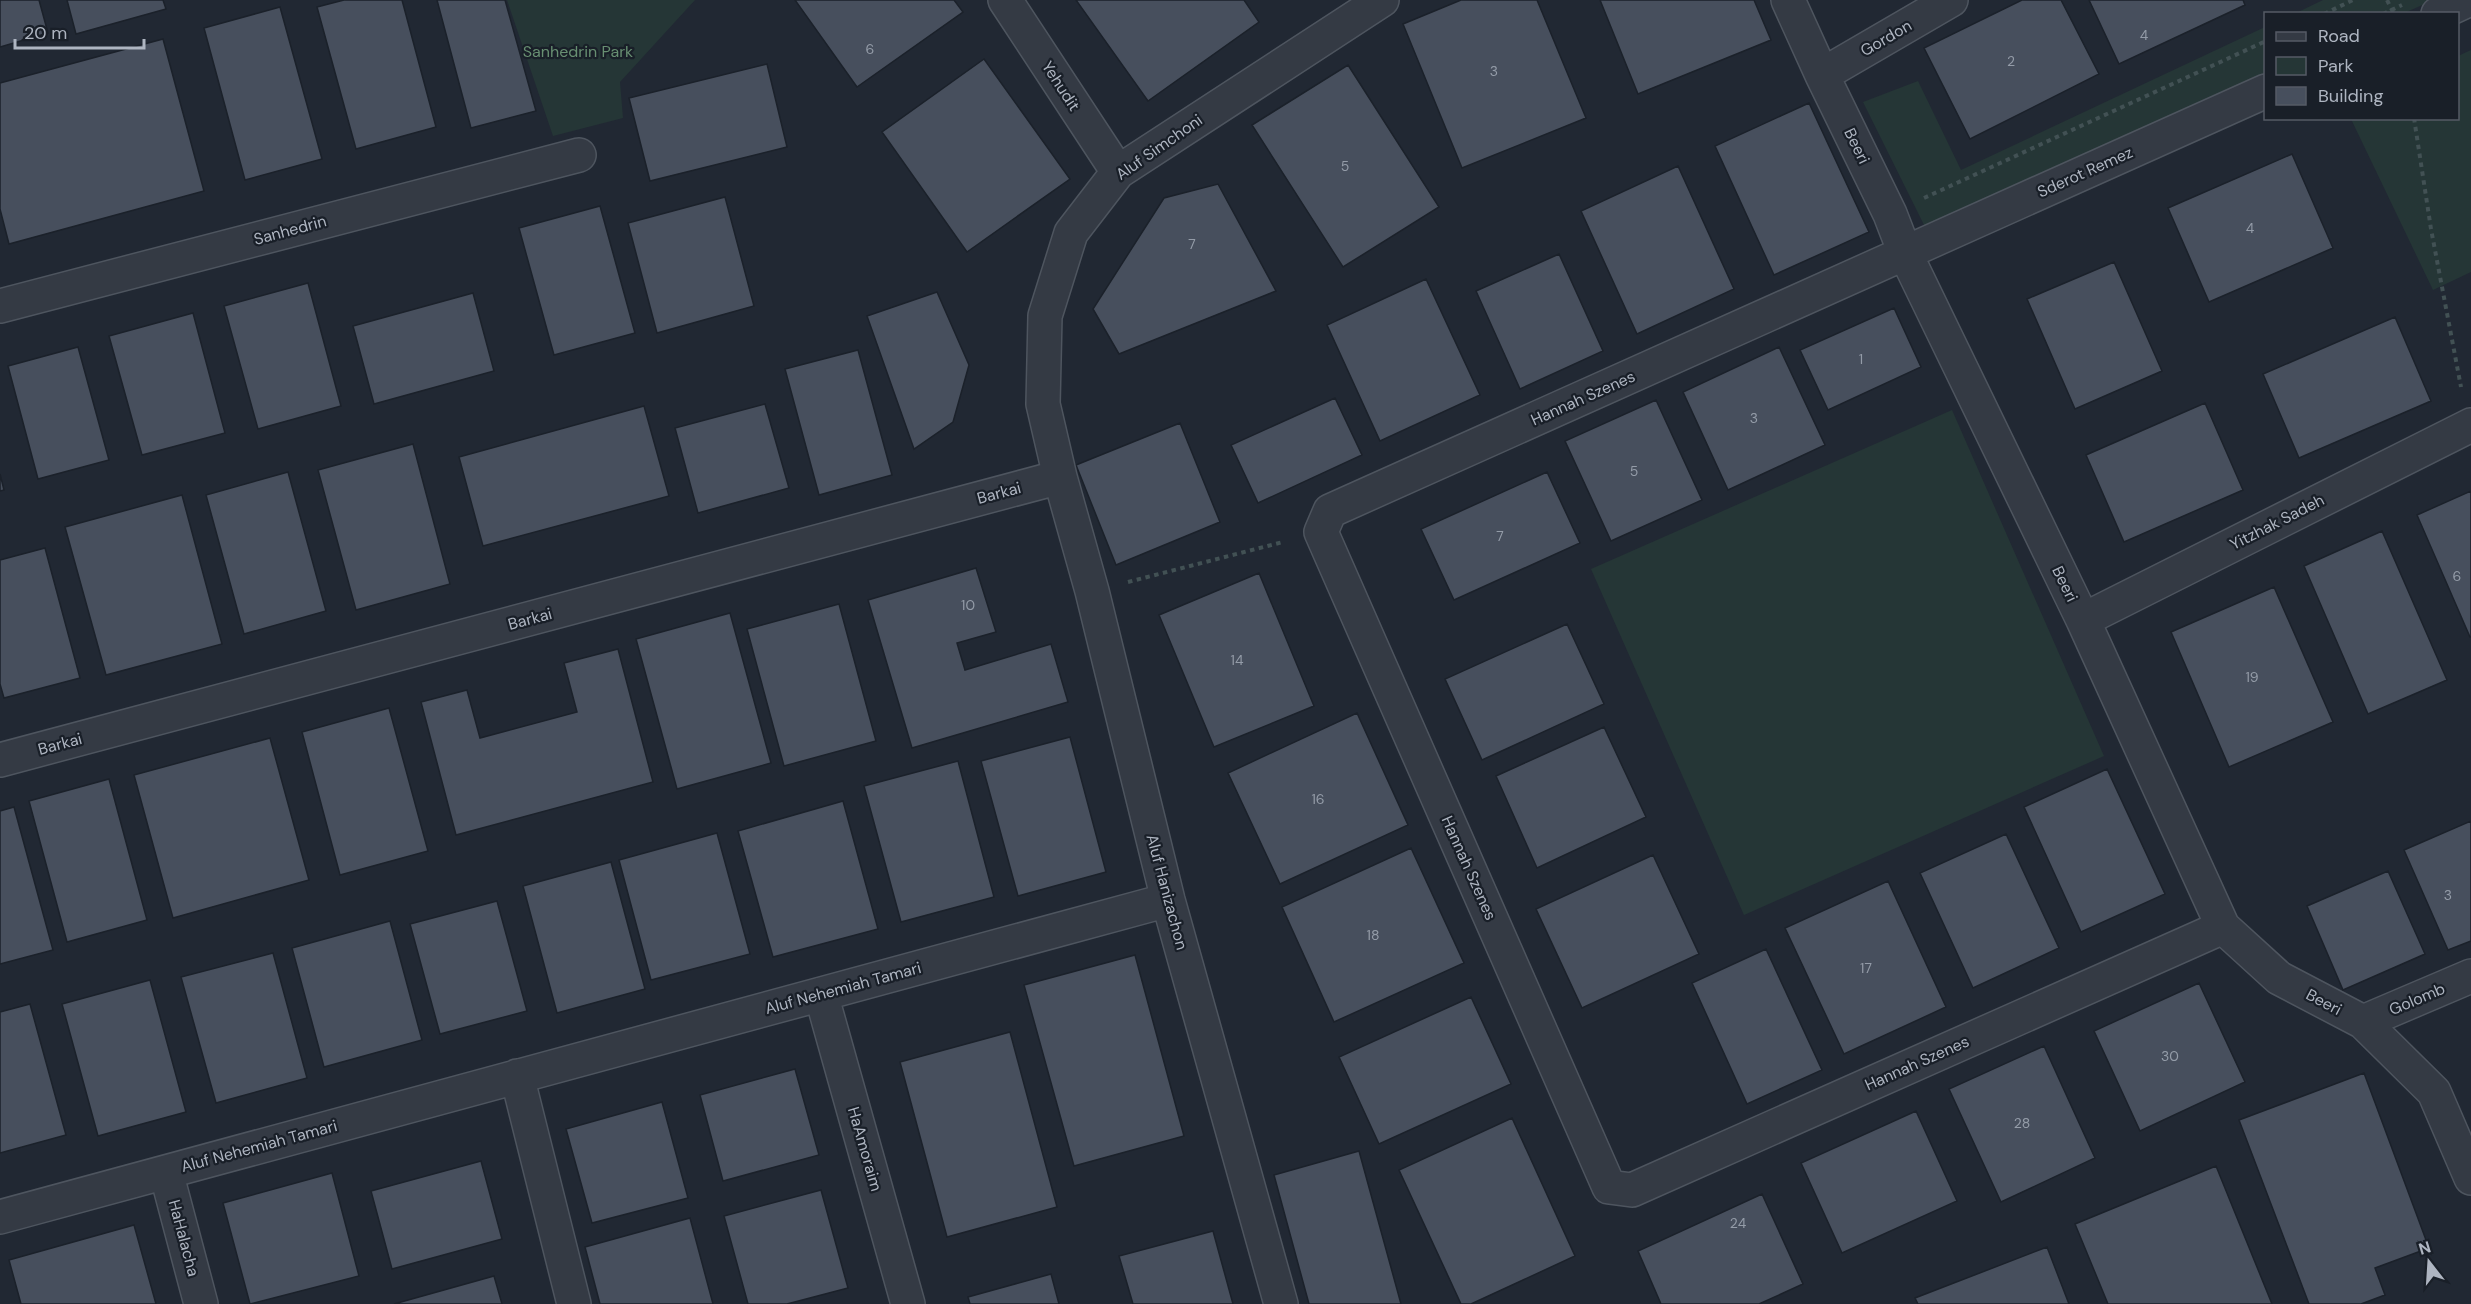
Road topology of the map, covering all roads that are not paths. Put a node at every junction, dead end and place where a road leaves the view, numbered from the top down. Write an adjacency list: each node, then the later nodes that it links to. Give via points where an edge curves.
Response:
1 (1005, 0): 10 (street, Yehudit)
2 (1382, 0): 10 (street, Aluf Simchoni)
3 (1788, 0): 7 (street, Beeri)
4 (1950, 0): 7 (street, Gordon)
5 (2468, 0): 6 (street)
6 (2442, 12)
7 (1822, 75): 11 (street, Beeri)
8 (2264, 91): 11 (street, Sderot Remez)
9 (579, 154): 12 (street, Sanhedrin)
10 (1118, 172): 14 (street, Aluf Simchoni, via 1071,233 1045,316 1043,404)
11 (1905, 253): 15 (street, Beeri); 18 (street, Hannah Szenes, via 1330,511 1322,532 1609,1187 1632,1190)
12 (0, 306)
13 (2470, 425): 15 (street, Yitzhak Sadeh)
14 (1060, 477): 16 (street, Barkai); 17 (street, Aluf Hanizachon)
15 (2083, 620): 18 (street, Beeri)
16 (0, 760)
17 (1168, 900): 20 (street, Aluf Nehemiah Tamari); 29 (street, Aluf Hanizachon)
18 (2223, 927): 21 (street, Beeri, via 2278,978)
19 (2471, 976): 21 (street, Golomb)
20 (821, 994): 22 (street, Aluf Nehemiah Tamari); 28 (street, HaAmoraim)
21 (2363, 1022): 24 (street, Beeri, via 2434,1092)
22 (517, 1076): 23 (street, Aluf Nehemiah Tamari); 27 (street)
23 (166, 1172): 25 (street, Aluf Nehemiah Tamari); 26 (street, HaHalacha)
24 (2471, 1178)
25 (0, 1216)
26 (201, 1304)
27 (574, 1304)
28 (908, 1304)
29 (1281, 1304)

